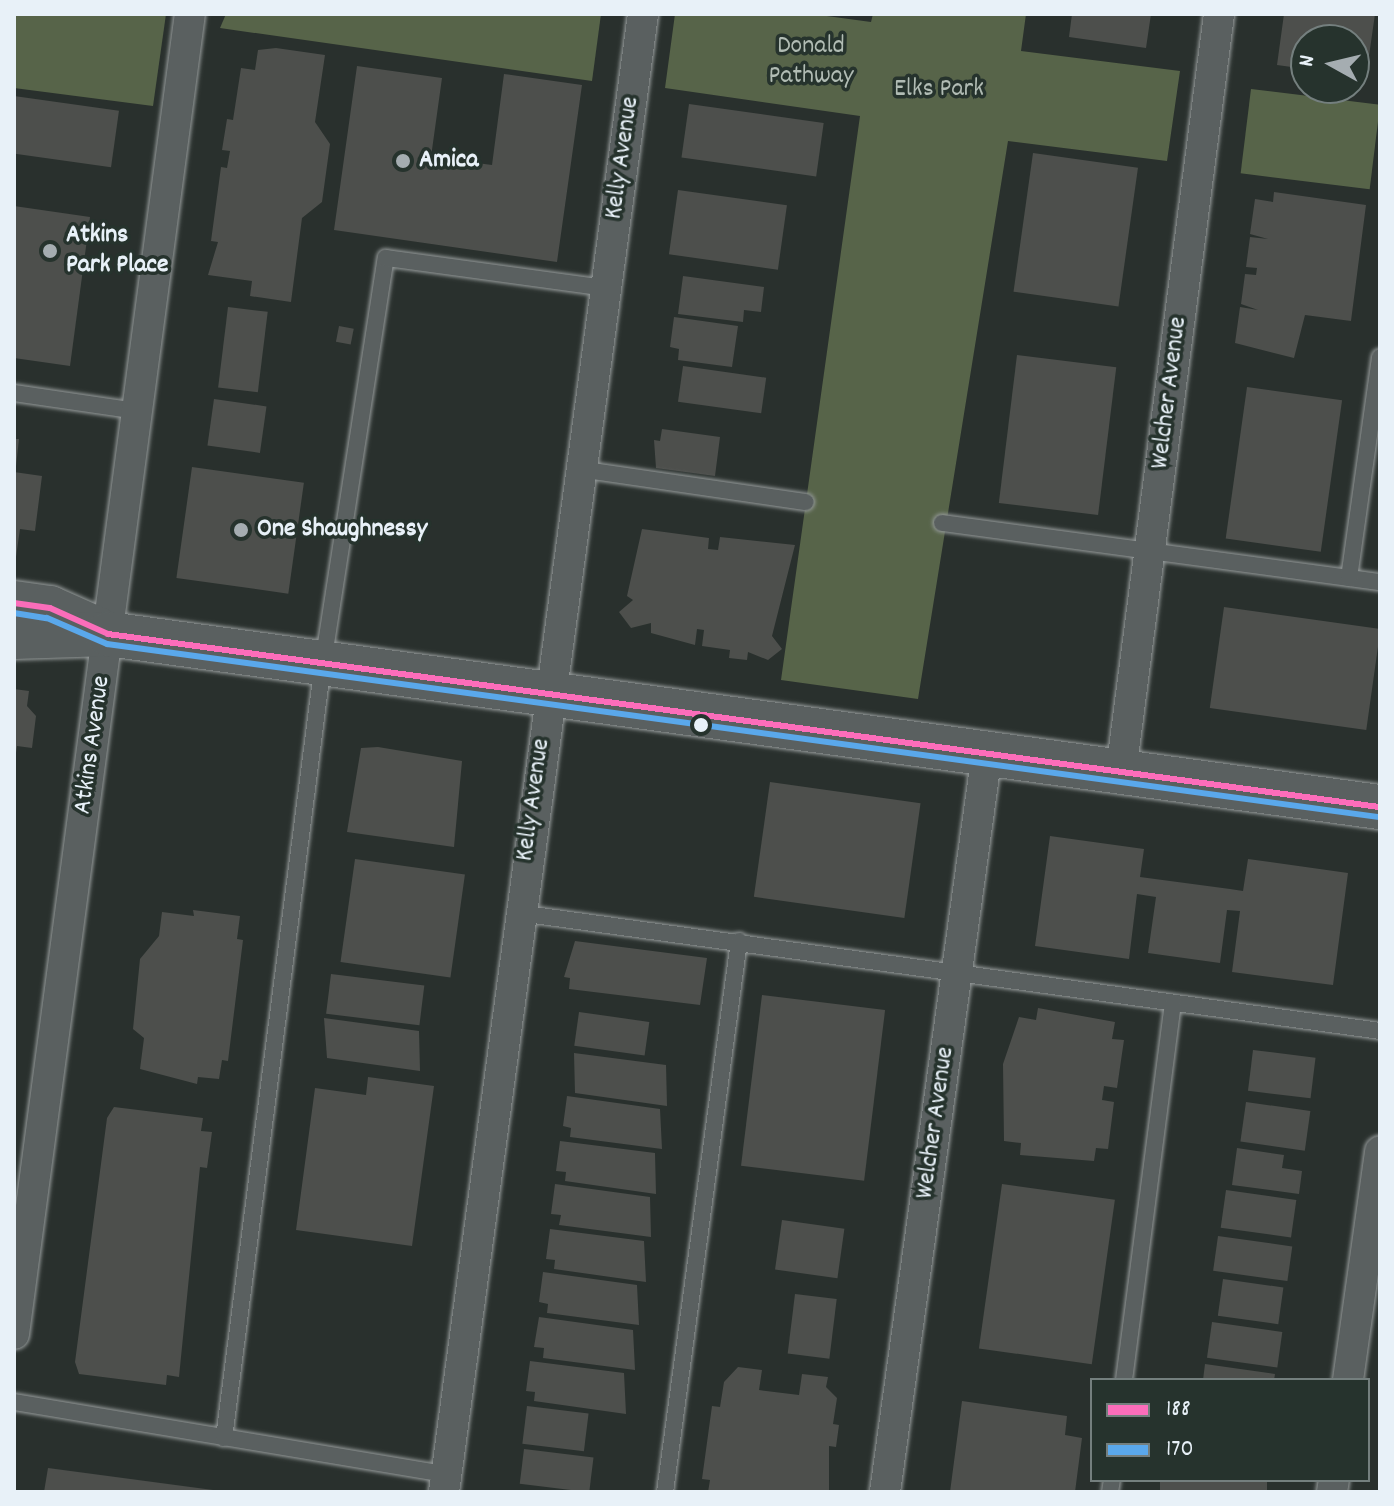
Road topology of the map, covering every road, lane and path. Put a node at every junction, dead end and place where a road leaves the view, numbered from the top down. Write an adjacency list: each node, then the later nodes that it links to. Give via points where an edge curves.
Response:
1 (190, 14): 7 (street, Atkins Avenue)
2 (643, 14): 4 (street, Kelly Avenue)
3 (1219, 14): 11 (street, Welcher Avenue)
4 (604, 288): 8 (street, Kelly Avenue); 17 (lane, via 386,258)
5 (1380, 357): 12 (lane)
6 (14, 393): 7 (lane)
7 (138, 411): 15 (street, Atkins Avenue)
8 (579, 469): 9 (lane); 18 (street, Kelly Avenue)
9 (806, 502)
10 (942, 523): 11 (lane)
11 (1150, 551): 12 (lane); 20 (street, Welcher Avenue)
12 (1349, 578): 13 (lane)
13 (1380, 582)
14 (14, 603): 15 (main road, via 50,608)
15 (108, 634): 16 (main road); 17 (main road); 28 (street, Atkins Avenue)
16 (14, 637)
17 (323, 663): 18 (main road); 32 (lane)
18 (549, 693): 19 (main road); 22 (street, Kelly Avenue)
19 (987, 753): 20 (main road); 24 (street, Welcher Avenue)
20 (1121, 772): 21 (main road)
21 (1380, 807)
22 (519, 913): 23 (lane); 33 (street, Kelly Avenue)
23 (739, 941): 24 (lane); 34 (lane)
24 (956, 974): 25 (lane); 35 (street, Welcher Avenue)
25 (1173, 1003): 26 (lane); 29 (lane)
26 (1380, 1031)
27 (1380, 1151): 30 (street)
28 (14, 1334)
29 (1124, 1378)
30 (1348, 1378)
31 (14, 1402): 32 (lane)
32 (224, 1438): 33 (lane)
33 (445, 1483)
34 (665, 1492)
35 (885, 1492)

